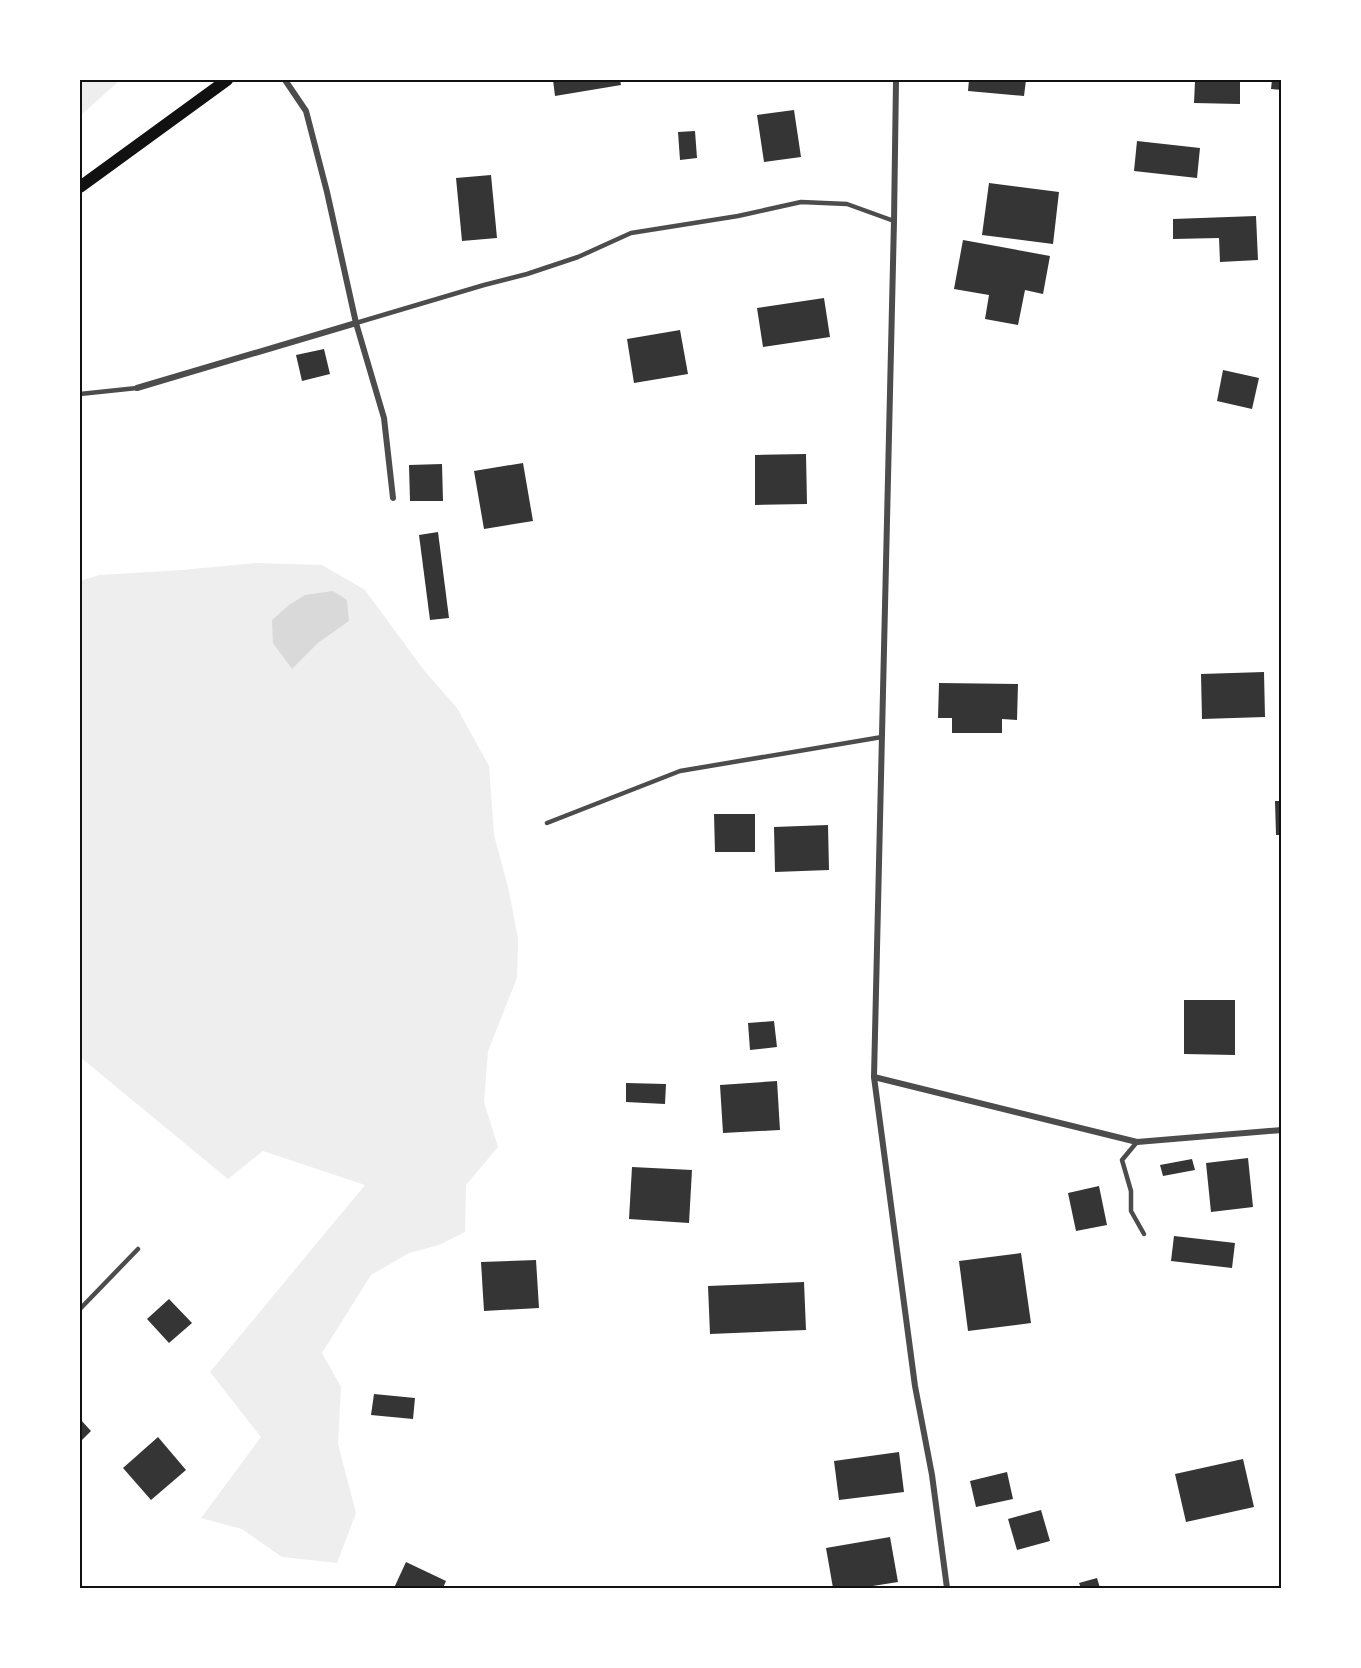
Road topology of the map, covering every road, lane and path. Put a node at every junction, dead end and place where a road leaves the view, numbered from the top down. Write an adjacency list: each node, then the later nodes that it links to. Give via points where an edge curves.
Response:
1 (227, 80): 4 (main road)
2 (285, 80): 6 (street, via 306,111)
3 (896, 80): 5 (street)
4 (80, 187)
5 (894, 221): 6 (lane, via 847,204 801,202 631,233 578,257); 10 (street)
6 (356, 323): 7 (street); 9 (street, via 384,418)
7 (137, 388): 8 (lane)
8 (80, 394)
9 (393, 498)
10 (882, 738): 11 (lane, via 680,771); 12 (street)
11 (548, 824)
12 (874, 1077): 14 (street); 18 (street, via 915,1386)
13 (1281, 1130): 14 (street)
14 (1137, 1142): 15 (lane, via 1122,1160 1131,1191 1131,1211)
15 (1144, 1234)
16 (138, 1250): 17 (lane)
17 (80, 1309)
18 (947, 1588)

